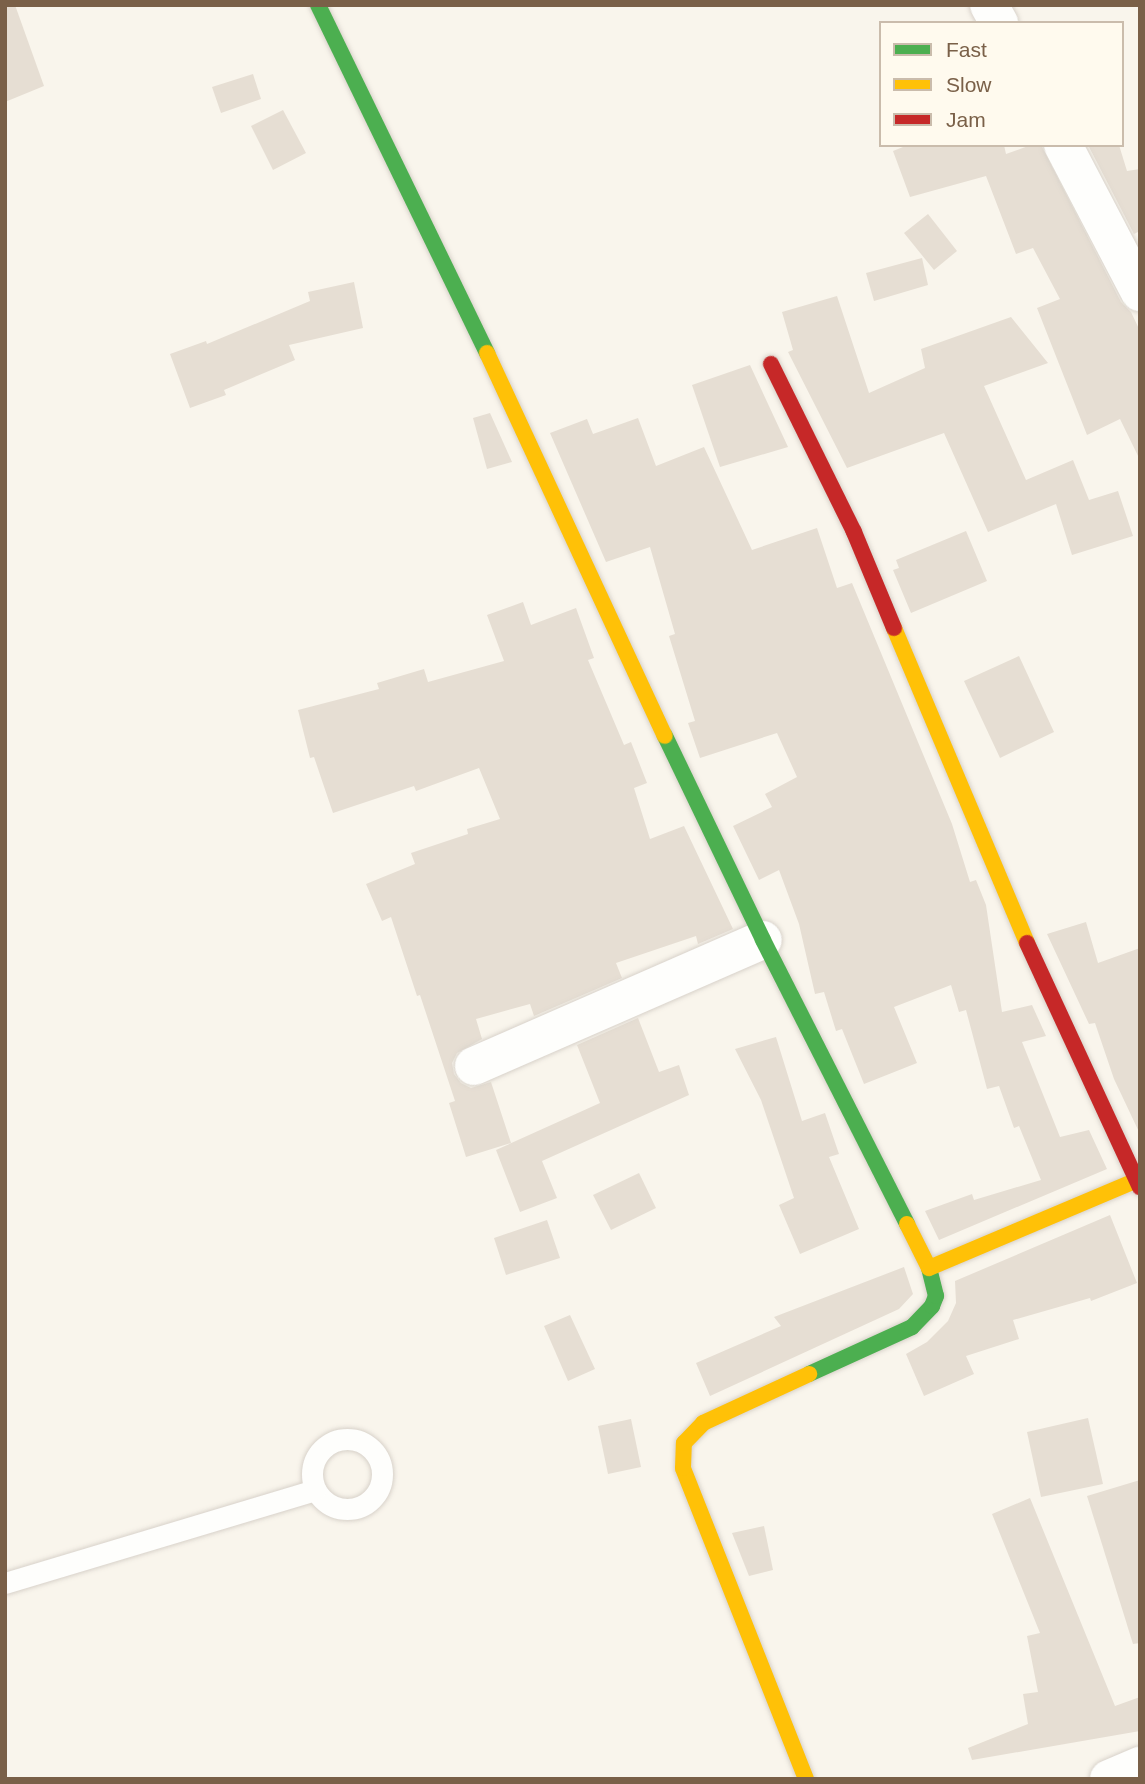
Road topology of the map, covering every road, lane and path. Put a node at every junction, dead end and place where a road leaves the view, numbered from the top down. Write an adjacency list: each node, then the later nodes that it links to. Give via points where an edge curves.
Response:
1 (318, 5): 7 (street, via 460,294 574,546)
2 (989, 5): 3 (street)
3 (998, 21)
4 (1064, 147): 5 (street)
5 (1140, 292)
6 (771, 364): 9 (street, via 854,532 1015,918)
7 (763, 940): 8 (street); 10 (street)
8 (474, 1066)
9 (1138, 1183): 10 (street)
10 (929, 1268): 14 (street, via 936,1296 912,1327 703,1423 684,1443 683,1468)
11 (315, 1490): 12 (lane)
12 (5, 1583)
13 (1140, 1766): 15 (street)
14 (806, 1779)
15 (1109, 1779)

